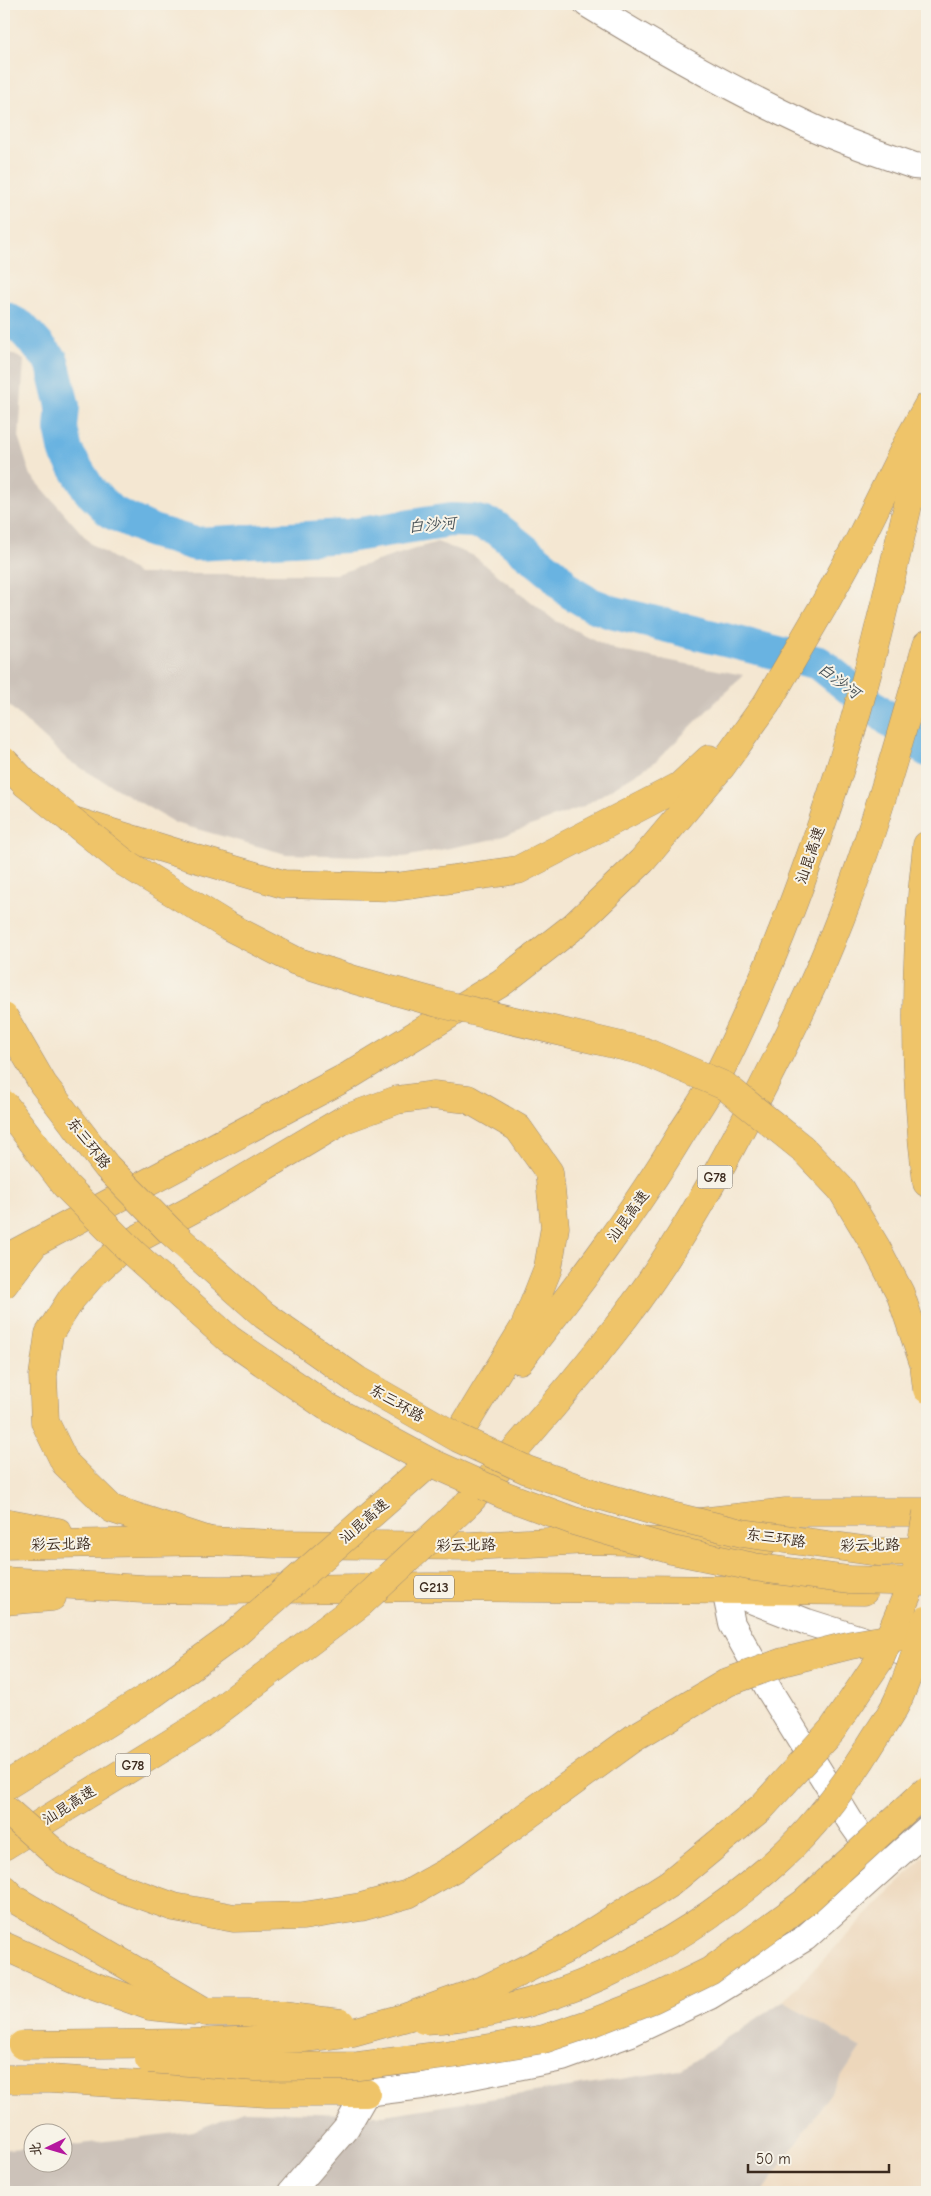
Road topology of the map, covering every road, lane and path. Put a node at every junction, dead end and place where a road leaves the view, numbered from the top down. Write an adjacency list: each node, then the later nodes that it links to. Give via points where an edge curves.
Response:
1 (587, 4): 2 (street, via 647,41 816,129)
2 (927, 168)
3 (927, 408): 6 (highway, via 824,605)
4 (927, 422): 17 (highway, 汕昆高速, via 839,771 794,899 756,992 718,1074 646,1191 569,1297 474,1420)
5 (927, 644): 39 (highway, 汕昆高速 / G78, bridge, via 841,917 795,1024 688,1225 620,1323 530,1434 466,1505 361,1603 200,1725)
6 (757, 717): 8 (highway, via 680,786 518,870 395,886 283,884); 13 (highway, via 721,768 642,861 574,926 500,983 350,1075)
7 (4, 760): 8 (highway, bridge, via 26,784)
8 (69, 819): 16 (highway, bridge, via 125,863 228,926 296,961 438,1003 643,1051 725,1086 802,1148 841,1189 900,1293 924,1364)
9 (927, 845): 12 (highway, via 916,1001)
10 (4, 1017): 25 (highway, 东三环路, bridge, via 43,1084 107,1167 171,1232 264,1315 357,1380 458,1438 527,1470 598,1495 742,1533 878,1552)
11 (4, 1104): 27 (highway, 东三环路, bridge, via 66,1186 133,1253 230,1339 326,1406 430,1462 574,1521 672,1550 754,1567 849,1580)
12 (926, 1170)
13 (36, 1242): 14 (highway); 15 (highway)
14 (4, 1259)
15 (4, 1284)
16 (927, 1389)
17 (459, 1434): 21 (highway, via 525,1326 548,1268 555,1227 549,1172 518,1128 468,1099 433,1095 397,1100 345,1119 124,1246 72,1298 49,1334 43,1376 45,1422 65,1462 112,1509); 35 (highway, 汕昆高速, bridge, via 234,1636 153,1694)
18 (927, 1512): 20 (highway, via 786,1512 679,1524); 44 (highway, bridge, via 916,1574 880,1659 832,1730 762,1806 677,1878 563,1951 486,1990 353,2032 304,2038 190,2043)
19 (4, 1522): 22 (highway)
20 (588, 1540): 21 (highway, 彩云北路, via 470,1546); 23 (highway, 彩云北路, via 839,1546)
21 (210, 1541): 22 (highway, 彩云北路)
22 (116, 1543): 24 (highway, 彩云北路)
23 (927, 1544)
24 (4, 1545)
25 (927, 1551)
26 (4, 1581): 28 (highway, G213)
27 (927, 1582)
28 (143, 1589): 29 (highway, G213); 31 (highway)
29 (725, 1590): 30 (highway); 34 (street, G213, via 807,1622); 40 (street, via 732,1624 850,1821)
30 (927, 1592)
31 (4, 1602)
32 (927, 1614): 43 (highway, bridge, via 897,1702 859,1764 820,1816 768,1869 662,1945 598,1978 524,2004 459,2019 345,2023 248,2012)
33 (927, 1632): 37 (highway, bridge, via 802,1657 728,1682 634,1738 456,1867 408,1894 361,1907 303,1916 234,1918 174,1907 113,1885 62,1859)
34 (927, 1660)
35 (4, 1787)
36 (927, 1790): 44 (highway, bridge, via 804,1903 710,1971 653,2000 544,2039 358,2066 311,2067 256,2067)
37 (4, 1808)
38 (927, 1829): 40 (street)
39 (4, 1846)
40 (883, 1868): 46 (street, via 805,1938 710,1996 631,2033 562,2058 422,2086)
41 (4, 1889): 43 (highway, via 14,1899)
42 (4, 1946): 43 (highway, via 88,1984 150,2006)
43 (206, 2012)
44 (13, 2046)
45 (4, 2079): 46 (highway, via 266,2093)
46 (366, 2093): 47 (street, via 346,2128)
47 (291, 2192)

